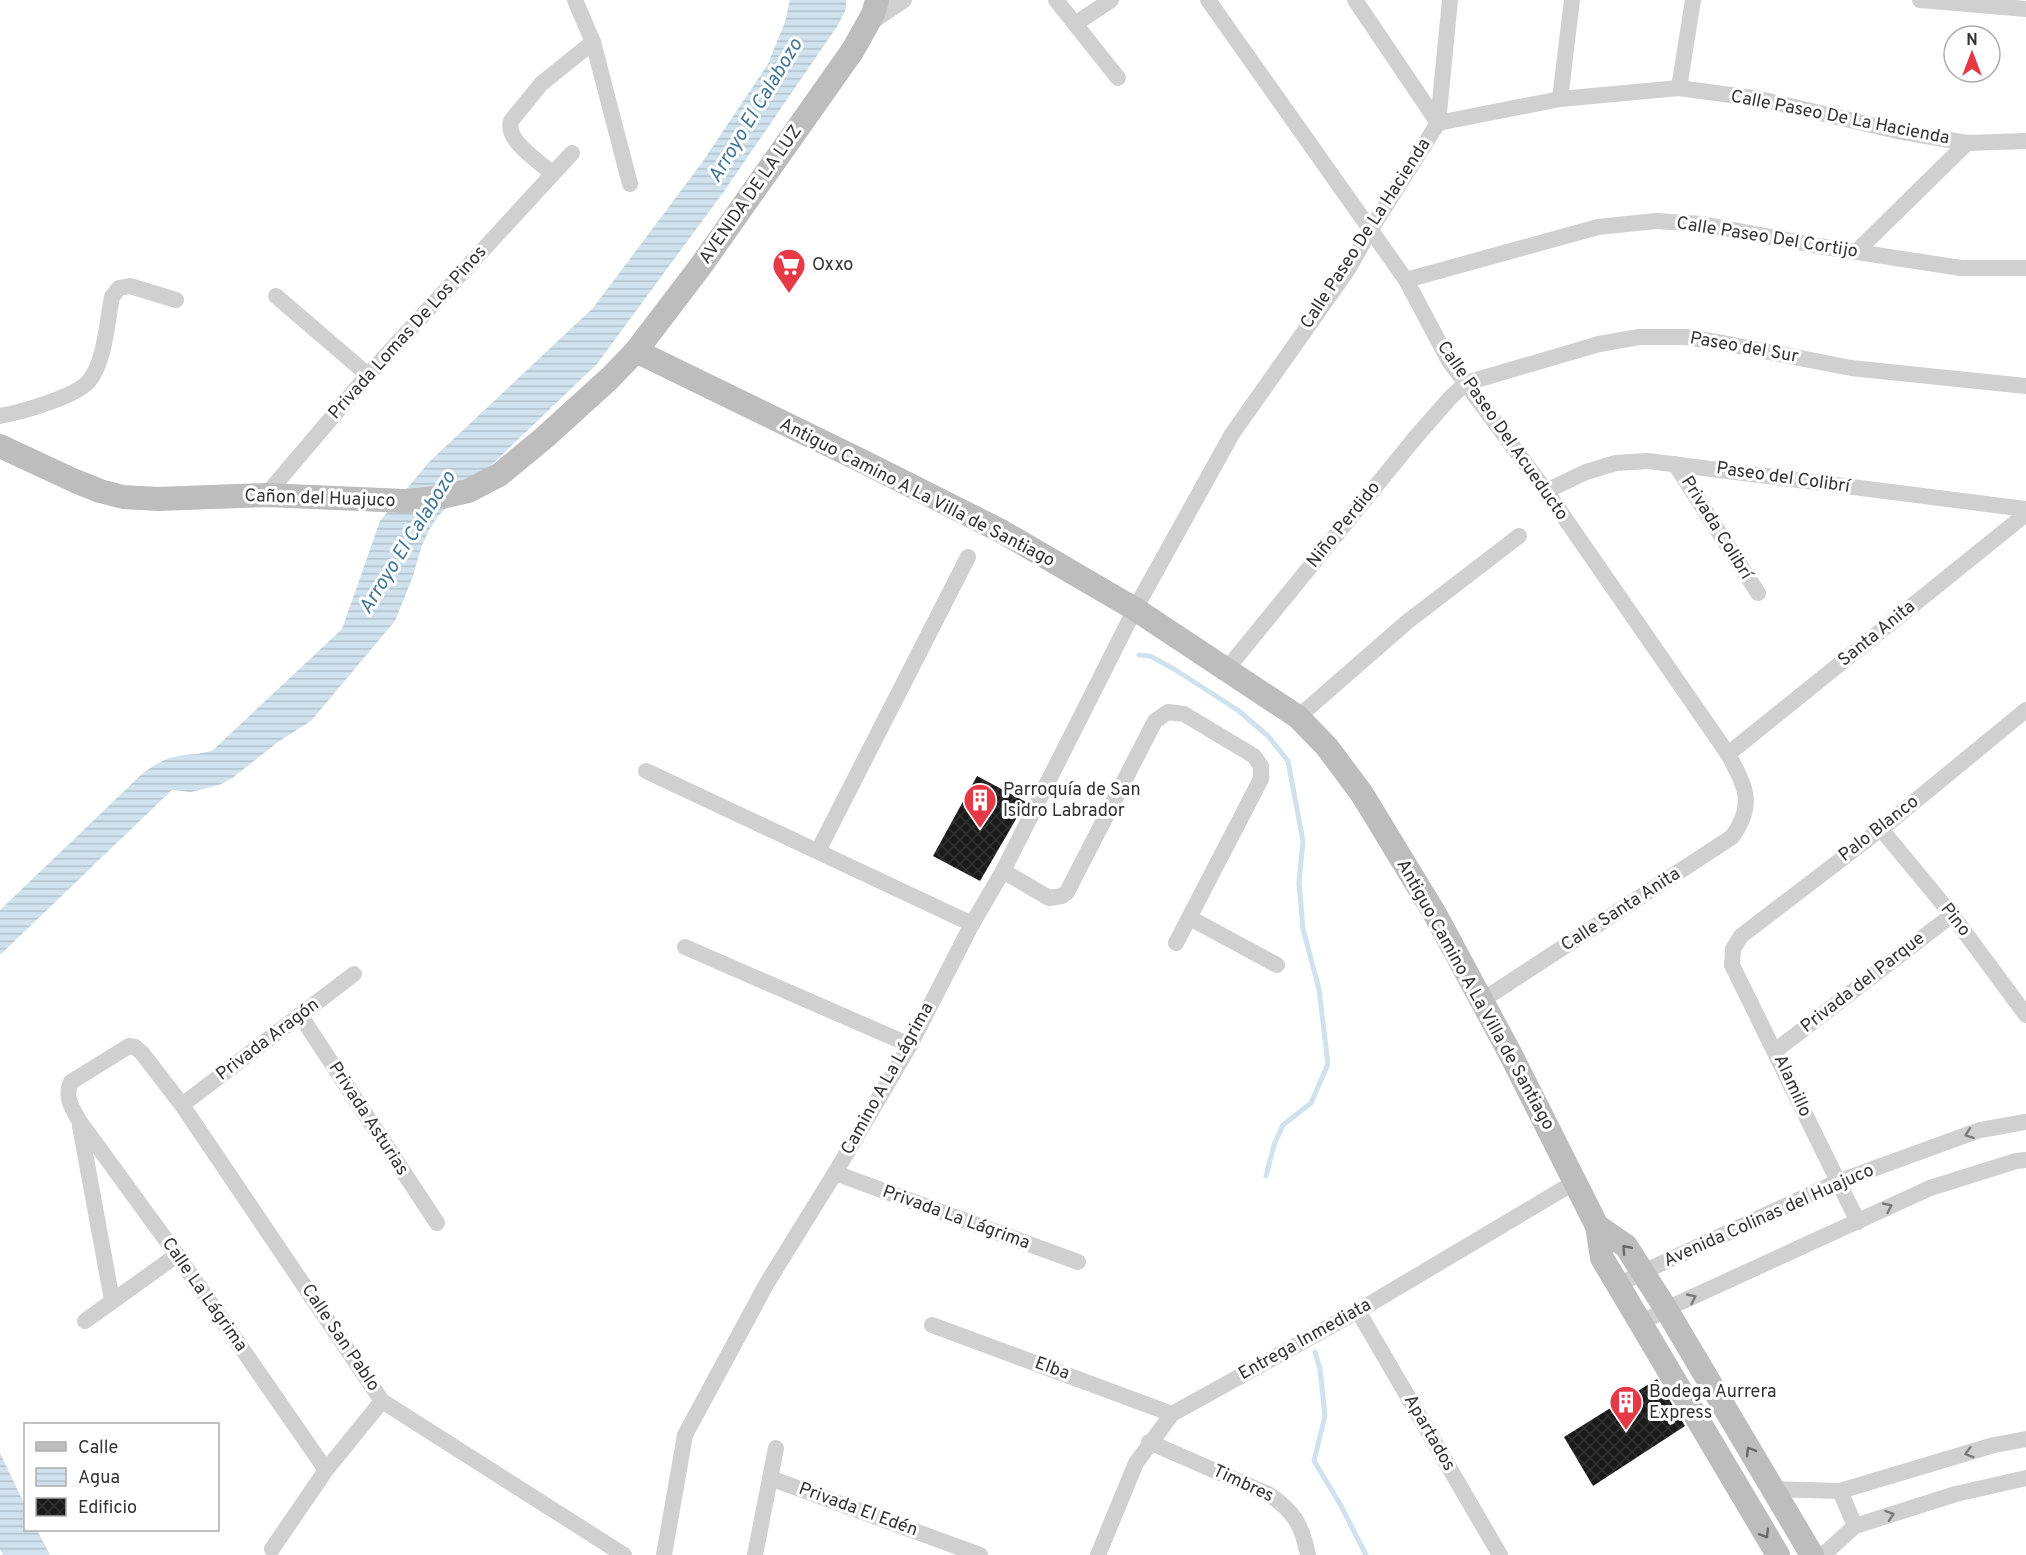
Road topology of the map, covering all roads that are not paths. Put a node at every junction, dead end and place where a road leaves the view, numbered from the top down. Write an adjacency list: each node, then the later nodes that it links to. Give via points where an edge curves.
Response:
1 (575, 0): 15 (street)
2 (877, 0): 14 (street, AVENIDA DE LA LUZ)
3 (904, 0): 14 (street)
4 (1056, 0): 13 (street)
5 (1111, 0): 13 (street)
6 (1208, 0): 25 (street, Calle Paseo Del Acueducto)
7 (1355, 0): 19 (street)
8 (1450, 0): 19 (street)
9 (1572, 0): 18 (street)
10 (1693, 0): 17 (street)
11 (1920, 0): 12 (street)
12 (2026, 9)
13 (1075, 24): 16 (street)
14 (866, 26): 31 (street, AVENIDA DE LA LUZ, via 748,201)
15 (593, 42): 23 (street, via 541,84 509,127 514,139); 24 (street)
16 (1118, 78)
17 (1679, 88): 18 (street, Calle Paseo De La Hacienda); 21 (street, Calle Paseo De La Hacienda, via 1760,99)
18 (1560, 99): 19 (street, Calle Paseo De La Hacienda)
19 (1438, 123): 25 (street, Calle Paseo De La Hacienda)
20 (2026, 141): 21 (street, Calle Paseo De La Hacienda)
21 (1967, 143): 26 (street)
22 (572, 153): 23 (street, Privada Lomas De Los Pinos)
23 (552, 173): 32 (street, Privada Lomas De Los Pinos)
24 (630, 184)
25 (1371, 229): 28 (street, Calle Paseo Del Acueducto); 46 (street, Calle Paseo De La Hacienda, via 1347,271 1232,434)
26 (1856, 252): 27 (street, Calle Paseo Del Cortijo, via 1961,268); 28 (street, Calle Paseo Del Cortijo, via 1702,224 1656,221 1598,227)
27 (2026, 268)
28 (1406, 280): 34 (street, Calle Paseo Del Acueducto, via 1449,361)
29 (276, 296): 32 (street)
30 (176, 300): 36 (street, via 130,286 119,288 112,297 99,361 89,381 74,392)
31 (636, 351): 33 (street, AVENIDA DE LA LUZ); 46 (street, Antiguo Camino A La Villa de Santiago, via 1001,531)
32 (368, 375): 40 (street, Privada Lomas De Los Pinos)
33 (610, 378): 40 (street, Cañon del Huajuco, via 519,459 468,492 405,501)
34 (1466, 383): 35 (street, Paseo del Sur, via 1599,344 1639,337 1686,337 1851,368); 39 (street, Calle Paseo Del Acueducto); 47 (street, Niño Perdido, via 1414,438)
35 (2026, 386)
36 (0, 416)
37 (0, 446): 40 (street, Cañon del Huajuco, via 75,481 123,497)
38 (1675, 464): 39 (street, Paseo del Colibrí, via 1616,463); 41 (street, Paseo del Colibrí); 45 (street, Privada Colibrí)
39 (1546, 491): 50 (street, Calle Paseo Del Acueducto)
40 (266, 495)
41 (2026, 509)
42 (2026, 514): 50 (street, Santa Anita)
43 (1519, 536): 49 (street, via 1407,622)
44 (968, 557): 54 (street)
45 (1758, 593)
46 (1135, 609): 47 (street, Antiguo Camino A La Villa de Santiago); 55 (street, Camino A La Lágrima)
47 (1226, 670): 49 (street, Antiguo Camino A La Villa de Santiago)
48 (2026, 710): 53 (street, Palo Blanco)
49 (1298, 717): 64 (street, Antiguo Camino A La Villa de Santiago, via 1362,794 1435,914)
50 (1728, 754): 52 (street, Calle Paseo Del Acueducto, via 1743,782)
51 (646, 771): 54 (street)
52 (1746, 806): 64 (street, Calle Santa Anita, via 1741,825 1732,837)
53 (1881, 829): 56 (street, Pino); 61 (street, Palo Blanco, via 1741,936)
54 (818, 851): 58 (street)
55 (1003, 871): 57 (street, via 1049,898 1067,892 1155,721 1168,712 1184,714 1254,756 1261,766 1261,780); 58 (street, Camino A La Lágrima)
56 (1952, 915): 66 (street, Pino); 69 (street, Privada del Parque)
57 (1190, 918): 59 (street); 62 (street)
58 (972, 924): 67 (street, Camino A La Lágrima)
59 (1176, 943)
60 (685, 947): 67 (street)
61 (1733, 949): 69 (street, Alamillo, via 1732,965)
62 (1277, 965)
63 (354, 974): 65 (street, Privada Aragón)
64 (1481, 1001): 75 (street, Antiguo Camino A La Villa de Santiago)
65 (300, 1015): 70 (street, Privada Aragón); 78 (street, Privada Asturias)
66 (2026, 1015)
67 (909, 1045): 74 (street, Camino A La Lágrima)
68 (129, 1046): 70 (street, Calle San Pablo, via 142,1053); 71 (street, Calle La Lágrima, via 71,1082 67,1096)
69 (1775, 1051): 76 (street, Alamillo)
70 (182, 1105): 90 (street, Calle San Pablo)
71 (80, 1122): 80 (street, Calle La Lágrima); 84 (street, Calle La Lágrima)
72 (2026, 1122): 76 (street, Avenida Colinas del Huajuco, one-way to 76, via 1980,1130)
73 (2023, 1164): 77 (street, one-way to 73, via 1930,1188)
74 (835, 1173): 81 (street, Privada La Lágrima); 103 (street, Camino A La Lágrima, via 767,1283 685,1435)
75 (1575, 1182): 79 (street, Antiguo Camino A La Villa de Santiago); 86 (street, Entrega Inmediata)
76 (1837, 1182): 77 (street, Alamillo); 82 (street, Avenida Colinas del Huajuco)
77 (1858, 1222): 85 (street, one-way to 77)
78 (437, 1223)
79 (1597, 1226): 82 (street, Antiguo Camino A La Villa de Santiago, one-way to 79, via 1626,1246); 83 (street, via 1602,1258)
80 (177, 1255): 84 (street); 95 (street, Calle La Lágrima)
81 (1078, 1263)
82 (1643, 1272): 83 (street, Avenida Colinas del Huajuco); 85 (street, Antiguo Camino A La Villa de Santiago)
83 (1617, 1286): 88 (street)
84 (112, 1300): 87 (street)
85 (1666, 1310): 88 (street); 98 (street, Antiguo Camino A La Villa de Santiago, one-way to 85)
86 (1358, 1311): 91 (street, Entrega Inmediata); 108 (street, Apartados)
87 (85, 1321)
88 (1640, 1324): 109 (street, one-way to 109)
89 (933, 1325): 91 (street, Elba)
90 (382, 1401): 95 (street); 102 (street, Calle San Pablo)
91 (1172, 1414): 93 (street, Entrega Inmediata)
92 (2026, 1439): 99 (street, one-way to 99)
93 (1149, 1442): 106 (street, Entrega Inmediata, via 1136,1463); 107 (street, Timbres, via 1268,1494 1286,1506 1297,1520)
94 (776, 1448): 96 (street)
95 (326, 1470): 101 (street)
96 (770, 1478): 104 (street); 105 (street, Privada El Edén)
97 (2026, 1478): 100 (street, one-way to 97, via 1956,1494)
98 (1772, 1489): 99 (street); 110 (street, Antiguo Camino A La Villa de Santiago)
99 (1840, 1491): 100 (street)
100 (1855, 1526): 111 (street)
101 (272, 1549)
102 (624, 1555)
103 (664, 1555)
104 (755, 1555)
105 (980, 1555)
106 (1098, 1555)
107 (1308, 1555)
108 (1500, 1555)
109 (1778, 1555)
110 (1812, 1555)
111 (1823, 1555)

